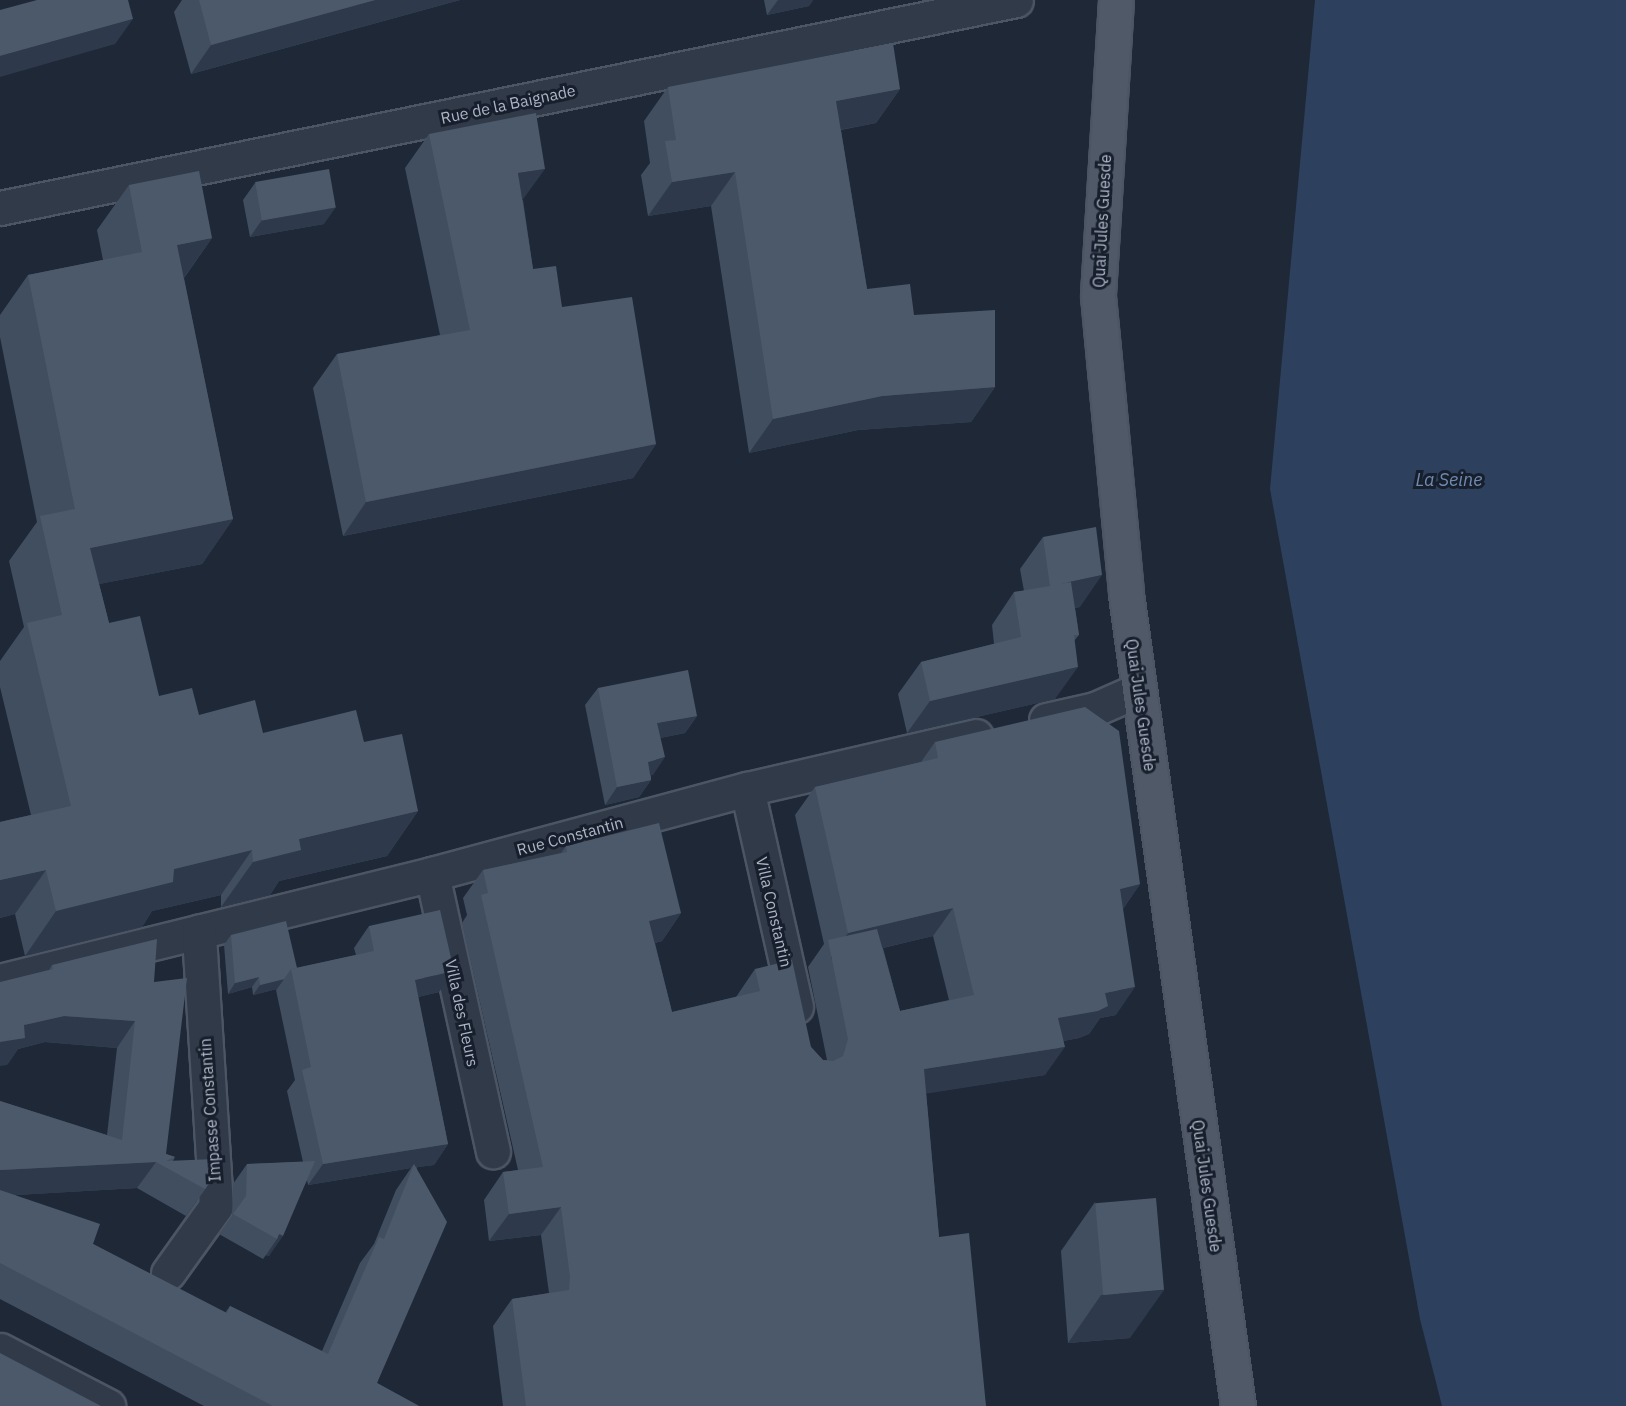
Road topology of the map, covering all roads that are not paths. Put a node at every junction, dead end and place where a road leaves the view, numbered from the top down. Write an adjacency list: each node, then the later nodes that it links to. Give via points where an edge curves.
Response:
1 (1016, 0): 3 (street, Rue de la Baignade)
2 (1116, 0): 4 (main road, Quai Jules Guesde, via 1098,296)
3 (0, 208)
4 (1138, 690): 5 (street, Rue Constantin, via 1095,709); 14 (main road, Quai Jules Guesde)
5 (747, 789): 6 (street, Rue Constantin); 9 (street, Villa Constantin)
6 (432, 874): 7 (street, Rue Constantin); 10 (street, Villa des Fleurs)
7 (199, 932): 8 (street, Rue Constantin); 11 (street, Impasse Constantin, via 216,1206)
8 (0, 981)
9 (803, 1036)
10 (493, 1152)
11 (168, 1273)
12 (0, 1350): 13 (street)
13 (108, 1406)
14 (1238, 1406)

